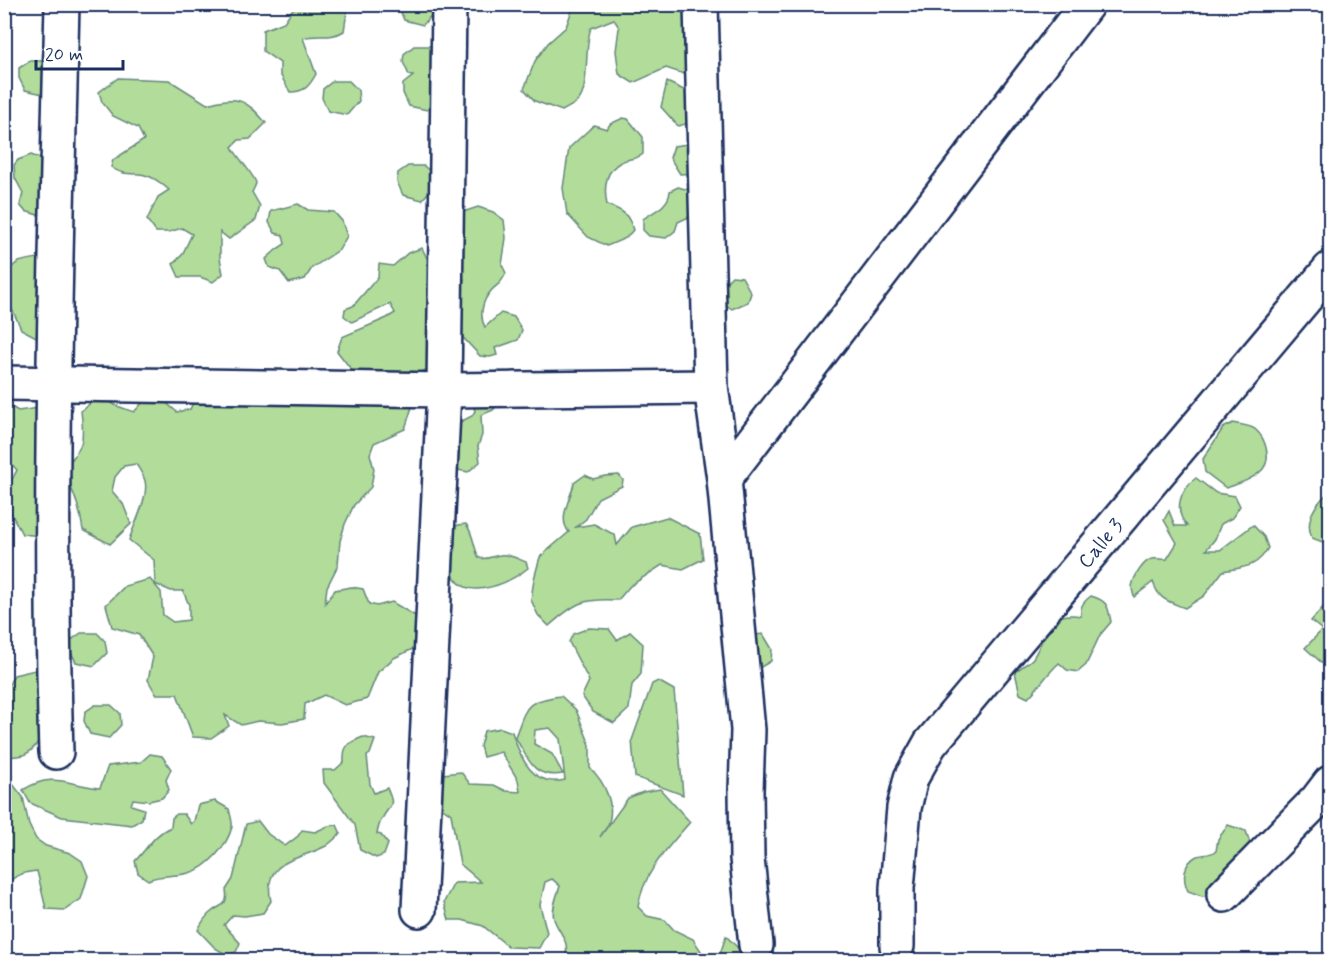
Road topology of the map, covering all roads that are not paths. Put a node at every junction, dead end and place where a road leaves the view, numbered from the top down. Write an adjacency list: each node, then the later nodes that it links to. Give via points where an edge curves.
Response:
1 (63, 4): 7 (street)
2 (449, 4): 9 (street)
3 (701, 4): 8 (street)
4 (1087, 4): 10 (street)
5 (1330, 269): 16 (street, Calle 3, via 930,744 911,778 904,808)
6 (4, 384): 7 (street)
7 (52, 384): 9 (street); 11 (street)
8 (711, 387): 9 (street); 10 (street)
9 (444, 390): 14 (street)
10 (724, 479): 15 (street, via 748,730 747,858)
11 (56, 752)
12 (1330, 783): 13 (street)
13 (1224, 895)
14 (419, 910)
15 (756, 945)
16 (897, 946)

